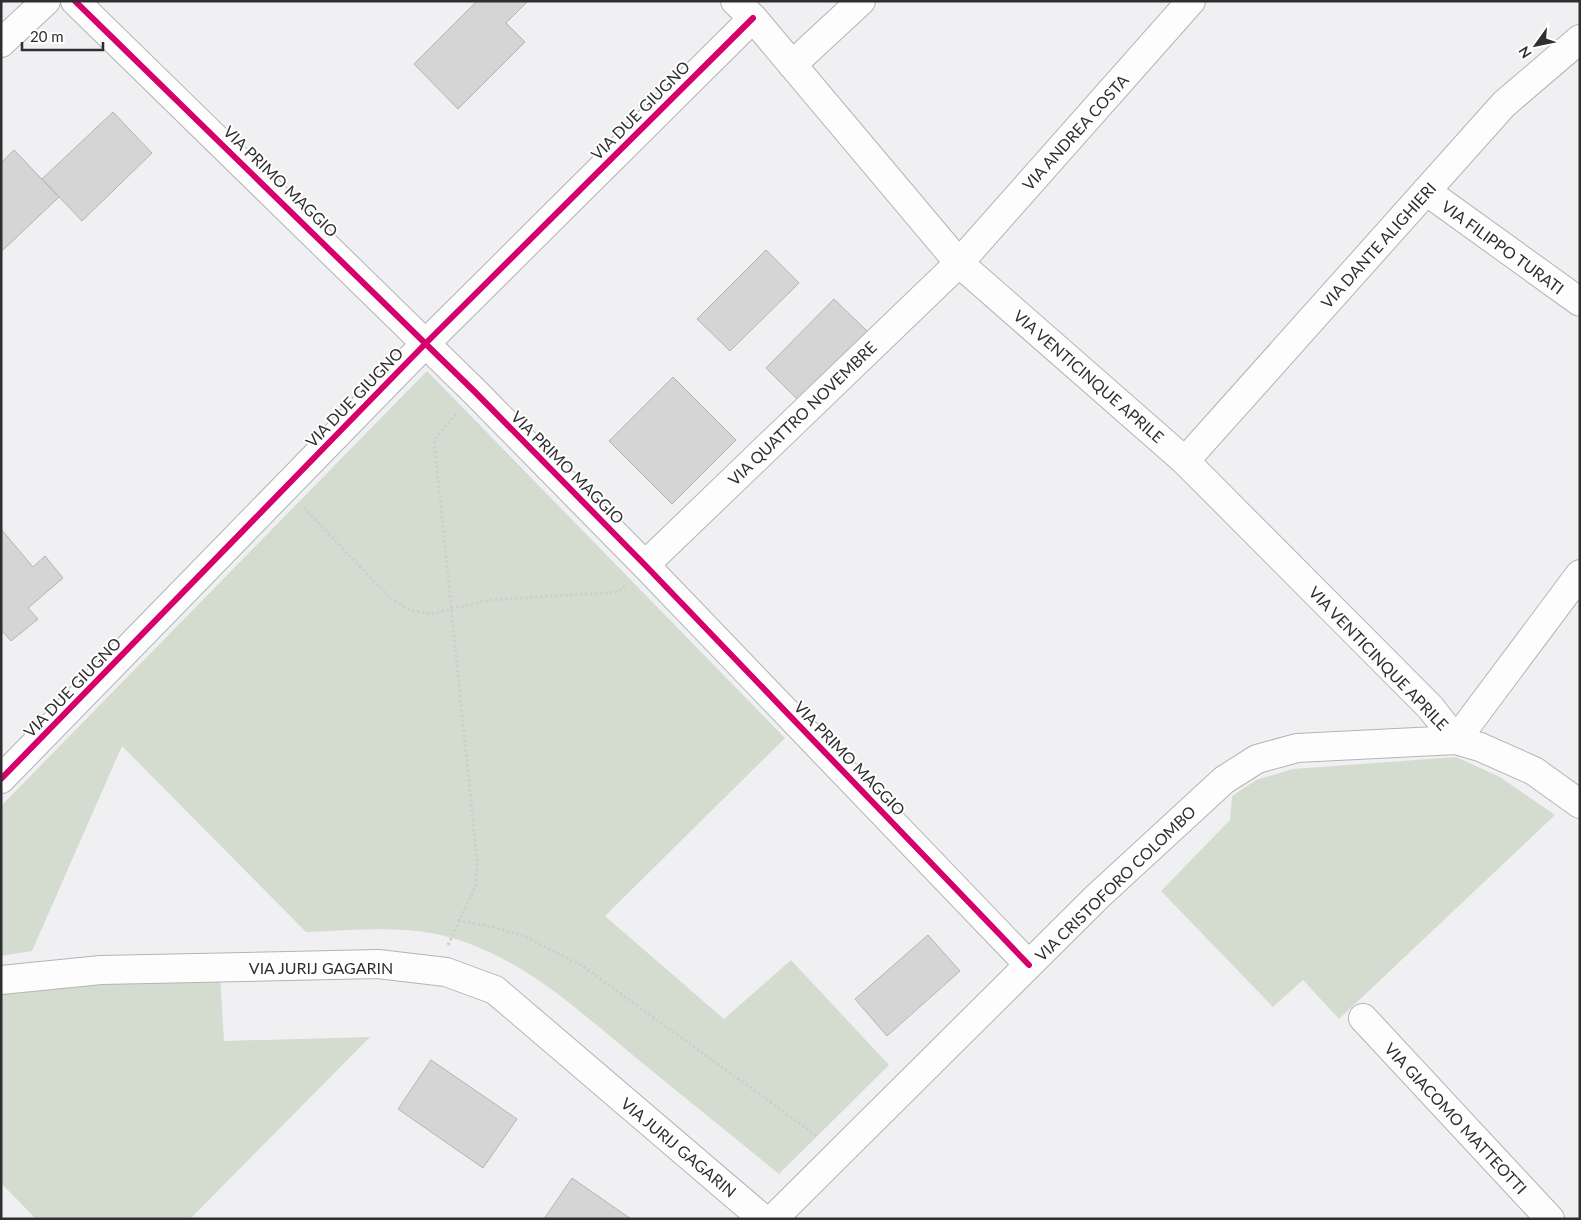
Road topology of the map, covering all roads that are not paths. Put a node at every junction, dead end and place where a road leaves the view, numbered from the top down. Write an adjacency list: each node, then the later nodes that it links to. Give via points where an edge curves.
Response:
1 (46, 1): 7 (street)
2 (75, 1): 12 (street, VIA PRIMO MAGGIO)
3 (862, 1): 8 (street)
4 (1191, 1): 10 (street, VIA ANDREA COSTA)
5 (744, 10): 8 (street, VIA VENTICINQUE APRILE); 12 (street, VIA DUE GIUGNO)
6 (1580, 39): 9 (street, VIA DANTE ALIGHIERI, via 1504,104)
7 (1, 42)
8 (792, 65): 10 (street, VIA VENTICINQUE APRILE)
9 (1426, 191): 11 (street, VIA FILIPPO TURATI); 13 (street, VIA DANTE ALIGHIERI)
10 (959, 263): 13 (street, VIA VENTICINQUE APRILE); 14 (street, VIA QUATTRO NOVEMBRE)
11 (1580, 302)
12 (426, 343): 14 (street, VIA PRIMO MAGGIO); 17 (street, VIA DUE GIUGNO)
13 (1185, 461): 16 (street, VIA VENTICINQUE APRILE, via 1430,707)
14 (645, 565): 19 (street, VIA PRIMO MAGGIO)
15 (1580, 574): 16 (street)
16 (1456, 740): 18 (street, VIA CRISTOFORO COLOMBO, via 1534,771); 19 (street, VIA CRISTOFORO COLOMBO, via 1297,748 1257,759 1224,780 1098,896)
17 (1, 779)
18 (1580, 804)
19 (1029, 965): 23 (street, VIA CRISTOFORO COLOMBO)
20 (1, 980): 22 (street, VIA JURIJ GAGARIN, via 101,970 318,964 378,964 446,972 495,990)
21 (1363, 1018): 24 (street, VIA GIACOMO MATTEOTTI)
22 (763, 1219)
23 (773, 1219)
24 (1550, 1219)

